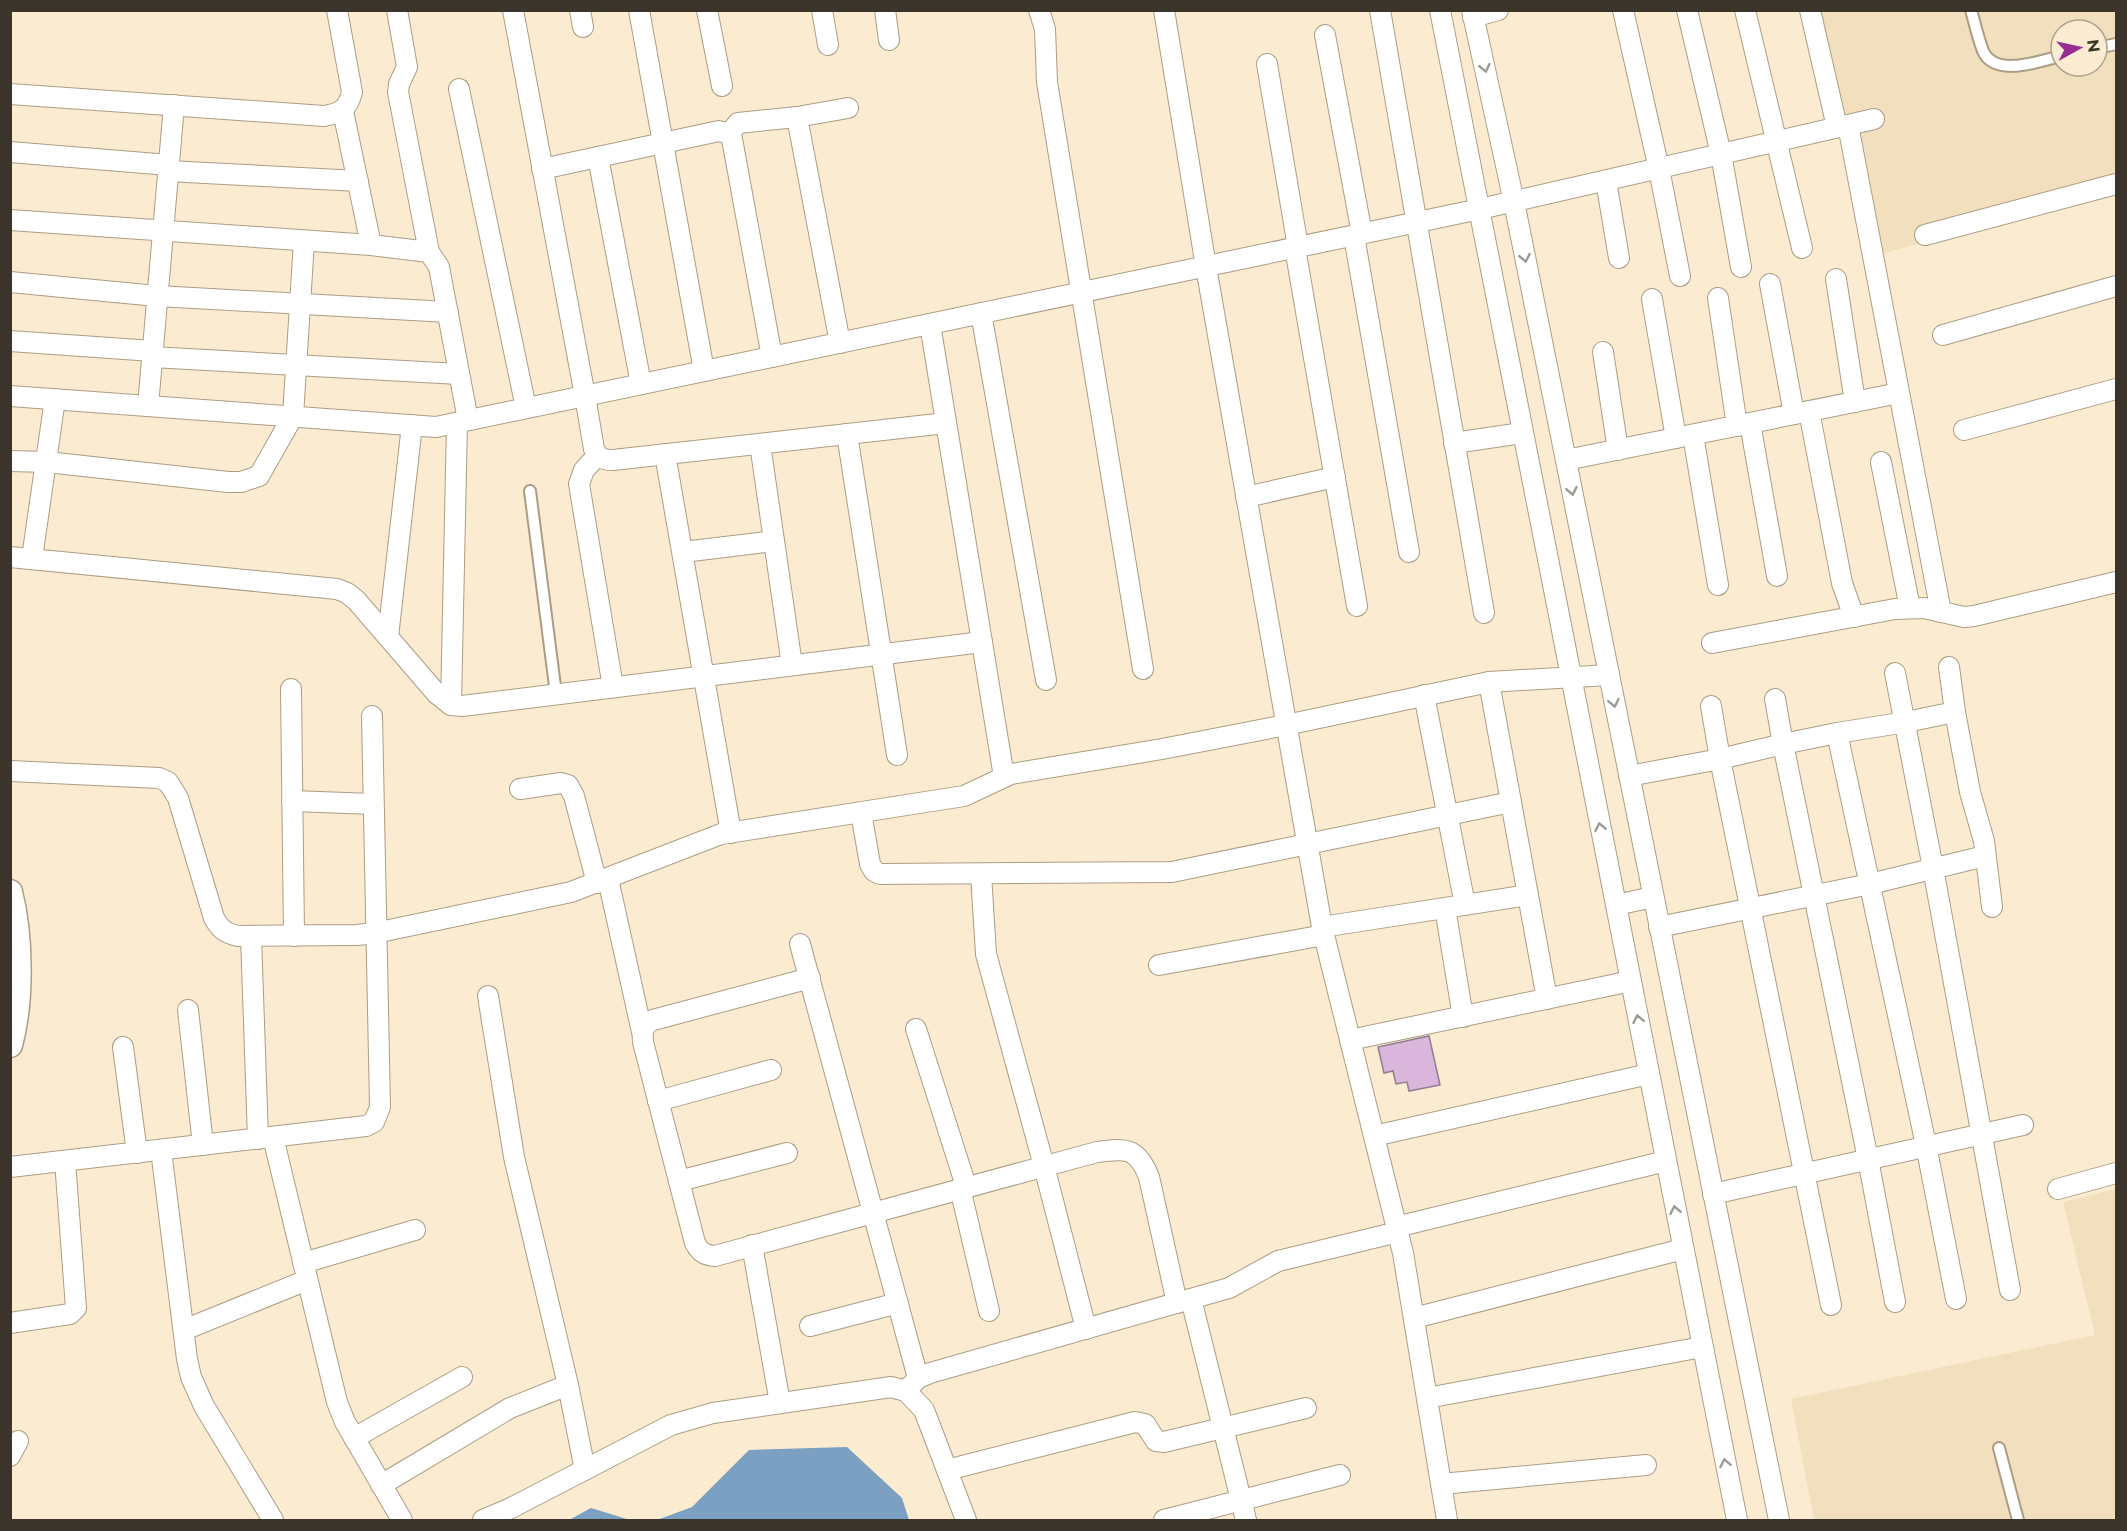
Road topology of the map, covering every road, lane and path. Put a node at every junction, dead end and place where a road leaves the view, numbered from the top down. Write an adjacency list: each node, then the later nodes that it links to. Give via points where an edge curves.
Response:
1 (337, 10): 29 (street, via 352,92)
2 (397, 10): 56 (street, via 407,67 398,92)
3 (513, 10): 41 (street)
4 (639, 10): 35 (street)
5 (707, 10): 24 (street)
6 (822, 10): 21 (street)
7 (885, 10): 20 (street)
8 (1039, 10): 65 (street, via 1045,29 1047,82)
9 (1164, 10): 58 (street)
10 (1380, 10): 48 (street)
11 (1440, 10): 46 (street)
12 (1498, 10): 18 (street)
13 (1623, 10): 40 (street)
14 (1687, 10): 37 (street)
15 (1745, 10): 34 (street)
16 (1810, 10): 32 (street)
17 (1971, 10): 22 (lane, via 1984,54 1998,65 2014,67)
18 (1473, 14): 45 (street, one-way to 45)
19 (1325, 34): 50 (street)
20 (890, 40)
21 (828, 45)
22 (2049, 59)
23 (1267, 64): 54 (street)
24 (722, 86)
25 (459, 89): 90 (street)
26 (10, 94): 27 (street)
27 (174, 105): 29 (street, via 324,116); 39 (street)
28 (848, 108): 30 (street)
29 (344, 111): 42 (street)
30 (797, 117): 33 (street, via 738,123); 75 (street)
31 (1874, 119): 32 (street)
32 (1843, 126): 34 (street); 84 (street)
33 (729, 134): 35 (street, via 719,131); 78 (street)
34 (1776, 141): 37 (street); 55 (street)
35 (663, 143): 38 (street); 80 (street)
36 (10, 152): 39 (street)
37 (1721, 154): 40 (street); 59 (street)
38 (598, 157): 41 (street); 82 (street)
39 (169, 168): 42 (street); 49 (street)
40 (1659, 168): 43 (street); 60 (street)
41 (542, 169): 86 (street)
42 (358, 181): 53 (street)
43 (1605, 181): 45 (street); 57 (street)
44 (2116, 184): 51 (street)
45 (1514, 202): 46 (street); 106 (street, one-way to 106)
46 (1480, 209): 48 (street); 98 (street)
47 (10, 220): 49 (street)
48 (1415, 223): 50 (street); 101 (street)
49 (163, 231): 52 (street); 66 (street)
50 (1358, 235): 54 (street); 115 (street)
51 (1925, 235)
52 (304, 240): 53 (street); 69 (street)
53 (371, 245): 56 (street)
54 (1297, 248): 58 (street); 110 (street)
55 (1802, 248)
56 (429, 252): 70 (street, via 439,267)
57 (1619, 258)
58 (1206, 267): 65 (street); 112 (street)
59 (1741, 267)
60 (1680, 276)
61 (1836, 279): 88 (street)
62 (10, 282): 66 (street)
63 (1770, 284): 91 (street)
64 (2116, 286): 73 (street)
65 (1082, 293): 71 (street); 132 (street)
66 (158, 296): 69 (street); 77 (street)
67 (1718, 298): 95 (street)
68 (1652, 299): 100 (street)
69 (300, 304): 70 (street); 79 (street)
70 (448, 312): 81 (street)
71 (981, 313): 72 (street); 137 (street)
72 (930, 324): 75 (street); 94 (street)
73 (1943, 335)
74 (10, 341): 77 (street)
75 (840, 343): 78 (street)
76 (1603, 352): 103 (street)
77 (152, 354): 79 (street); 89 (street)
78 (772, 357): 80 (street)
79 (297, 365): 81 (street); 92 (street)
80 (704, 371): 82 (street)
81 (459, 374): 93 (street)
82 (641, 384): 86 (street)
83 (2116, 389): 97 (street)
84 (1899, 393): 88 (street); 123 (street)
85 (10, 396): 87 (street)
86 (585, 396): 90 (street); 105 (street)
87 (55, 399): 89 (street); 108 (street)
88 (1855, 402): 91 (street)
89 (148, 405): 92 (street)
90 (526, 408): 93 (street)
91 (1801, 413): 95 (street); 125 (street, via 1842,583)
92 (292, 416): 96 (street); 108 (street, via 259,476 241,482)
93 (462, 421): 96 (street, via 436,427); 144 (street)
94 (946, 423): 99 (street); 127 (street)
95 (1744, 424): 100 (street); 118 (street)
96 (412, 425): 126 (street)
97 (1964, 430)
98 (1522, 433): 101 (street); 136 (street)
99 (847, 434): 102 (street); 129 (street)
100 (1685, 436): 103 (street); 120 (street)
101 (1454, 443): 124 (street)
102 (760, 444): 104 (street); 113 (street)
103 (1618, 450): 106 (street)
104 (665, 454): 105 (street, via 613,460); 114 (street)
105 (597, 456): 139 (street, via 584,470 579,484)
106 (1566, 460): 134 (street, one-way to 134)
107 (10, 461): 108 (street)
108 (47, 462): 117 (street)
109 (1881, 462): 122 (street)
110 (1335, 477): 112 (street); 121 (street)
111 (530, 490): 141 (lane)
112 (1246, 497): 149 (street)
113 (774, 541): 114 (street); 130 (street)
114 (683, 552): 135 (street)
115 (1409, 552)
116 (10, 557): 117 (street)
117 (32, 558): 126 (street, via 337,589 356,600)
118 (1777, 576)
119 (2116, 582): 123 (street, via 1974,616)
120 (1719, 585)
121 (1357, 606)
122 (1910, 608): 123 (street); 125 (street)
123 (1941, 612)
124 (1484, 613)
125 (1854, 617): 128 (street)
126 (388, 638): 144 (street)
127 (982, 642): 129 (street); 156 (street)
128 (1712, 643)
129 (881, 654): 130 (street); 152 (street)
130 (792, 665): 135 (street)
131 (1949, 667): 146 (street)
132 (1143, 669)
133 (1895, 673): 148 (street)
134 (1609, 675): 136 (street); 155 (street, one-way to 155)
135 (705, 676): 139 (street); 163 (street)
136 (1570, 676): 138 (street); 175 (street, one-way to 136)
137 (1046, 680)
138 (1489, 682): 142 (street); 159 (street)
139 (613, 687): 141 (street)
140 (291, 689): 158 (street)
141 (555, 694): 144 (street)
142 (1425, 695): 149 (street); 162 (street)
143 (1775, 699): 151 (street)
144 (451, 705)
145 (1711, 706): 153 (street)
146 (1954, 712): 148 (street); 165 (street)
147 (372, 716): 160 (street)
148 (1906, 722): 150 (street); 166 (street)
149 (1286, 725): 156 (street); 164 (street)
150 (1837, 733): 151 (street); 169 (street)
151 (1783, 744): 153 (street); 172 (street)
152 (897, 755)
153 (1720, 759): 155 (street); 178 (street)
154 (10, 771): 182 (street, via 159,778 168,782 178,798 214,918 228,933)
155 (1629, 776): 173 (street)
156 (1004, 777): 161 (street, via 964,796)
157 (520, 789): 168 (street, via 568,785)
158 (292, 801): 160 (street); 183 (street)
159 (1511, 802): 162 (street); 171 (street)
160 (373, 804): 181 (street)
161 (861, 813): 163 (street); 167 (street, via 874,871 887,875)
162 (1449, 815): 164 (street); 174 (street)
163 (731, 833): 168 (street)
164 (1307, 845): 167 (street, via 1172,872); 180 (street)
165 (1985, 856): 166 (street); 176 (street)
166 (1933, 868): 169 (street); 202 (street)
167 (981, 874): 213 (street, via 986,954)
168 (602, 881): 181 (street, via 571,892); 194 (street)
169 (1870, 884): 172 (street); 206 (street)
170 (10, 892): 185 (street, via 15,910)
171 (1528, 895): 174 (street); 190 (street)
172 (1814, 895): 178 (street); 210 (street)
173 (1653, 897): 175 (street); 179 (street)
174 (1465, 905): 177 (street)
175 (1616, 905): 188 (street)
176 (1992, 907)
177 (1445, 908): 180 (street); 192 (street)
178 (1750, 908): 179 (street); 216 (street)
179 (1659, 927): 220 (street)
180 (1323, 931): 186 (street); 195 (street)
181 (375, 933): 183 (street); 204 (street, via 378,1116 366,1126)
182 (251, 936): 183 (street); 204 (street)
183 (294, 936)
184 (801, 944): 187 (street)
185 (14, 958): 196 (street, via 16,1023)
186 (1159, 965)
187 (810, 978): 194 (street, via 653,1020); 221 (street)
188 (1631, 981): 190 (street); 199 (street, one-way to 188)
189 (488, 996): 241 (street, via 514,1157)
190 (1547, 999): 192 (street)
191 (188, 1010): 205 (street)
192 (1463, 1017): 195 (street)
193 (916, 1029): 218 (street)
194 (642, 1032): 200 (street)
195 (1350, 1040): 203 (street)
196 (10, 1045)
197 (123, 1047): 208 (street)
198 (771, 1070): 200 (street)
199 (1649, 1074): 203 (street); 212 (street)
200 (658, 1101): 217 (street)
201 (2023, 1125): 202 (street)
202 (1982, 1133): 206 (street); 227 (street)
203 (1374, 1136): 222 (street)
204 (266, 1138): 205 (street); 226 (street)
205 (202, 1145): 207 (street)
206 (1926, 1145): 210 (street); 228 (street)
207 (161, 1150): 208 (street); 238 (street)
208 (137, 1153): 211 (street)
209 (787, 1153): 217 (street)
210 (1868, 1158): 216 (street); 230 (street)
211 (65, 1161): 214 (street); 235 (street, via 76,1308 70,1314)
212 (1666, 1161): 222 (street); 225 (street, one-way to 212)
213 (1044, 1166): 218 (street); 229 (street, via 1111,1150 1125,1149 1136,1154 1149,1177); 237 (street)
214 (10, 1167)
215 (2116, 1173): 219 (street)
216 (1804, 1174): 220 (street); 232 (street)
217 (679, 1181): 224 (street, via 700,1251 715,1256)
218 (963, 1187): 221 (street); 233 (street)
219 (2058, 1189)
220 (1713, 1194): 264 (street)
221 (873, 1211): 224 (street); 231 (street)
222 (1397, 1229): 229 (street, via 1278,1261 1229,1288); 234 (street)
223 (415, 1230): 226 (street)
224 (752, 1245): 244 (street)
225 (1683, 1249): 234 (street); 239 (street)
226 (305, 1272): 238 (street); 247 (street, via 337,1402)
227 (2010, 1290)
228 (1956, 1299)
229 (1184, 1301): 237 (street); 246 (street)
230 (1895, 1302)
231 (898, 1303): 236 (street); 242 (street)
232 (1830, 1305)
233 (989, 1311)
234 (1414, 1318): 243 (street)
235 (10, 1323)
236 (810, 1326)
237 (1086, 1329): 242 (street, via 930,1373)
238 (184, 1330): 256 (street, via 187,1359 198,1394)
239 (1702, 1347): 243 (street); 263 (street, one-way to 239)
240 (462, 1377): 247 (street)
241 (568, 1385): 250 (street); 254 (street, via 510,1408)
242 (912, 1385): 244 (street); 251 (street)
243 (1427, 1398): 253 (street)
244 (780, 1403): 250 (street, via 713,1413 671,1425)
245 (1306, 1408): 246 (street)
246 (1223, 1428): 251 (street, via 1159,1443 1145,1424 1135,1422); 255 (street)
247 (354, 1438): 254 (street)
248 (1999, 1448): 265 (lane)
249 (1646, 1465): 253 (street)
250 (585, 1470): 258 (street)
251 (947, 1470): 259 (street)
252 (1340, 1475): 255 (street)
253 (1441, 1484): 262 (street)
254 (381, 1485): 257 (street)
255 (1241, 1500): 260 (street); 261 (street)
256 (273, 1521)
257 (402, 1521)
258 (483, 1521)
259 (966, 1521)
260 (1164, 1521)
261 (1246, 1521)
262 (1447, 1521)
263 (1737, 1521)
264 (1779, 1521)
265 (2018, 1521)

